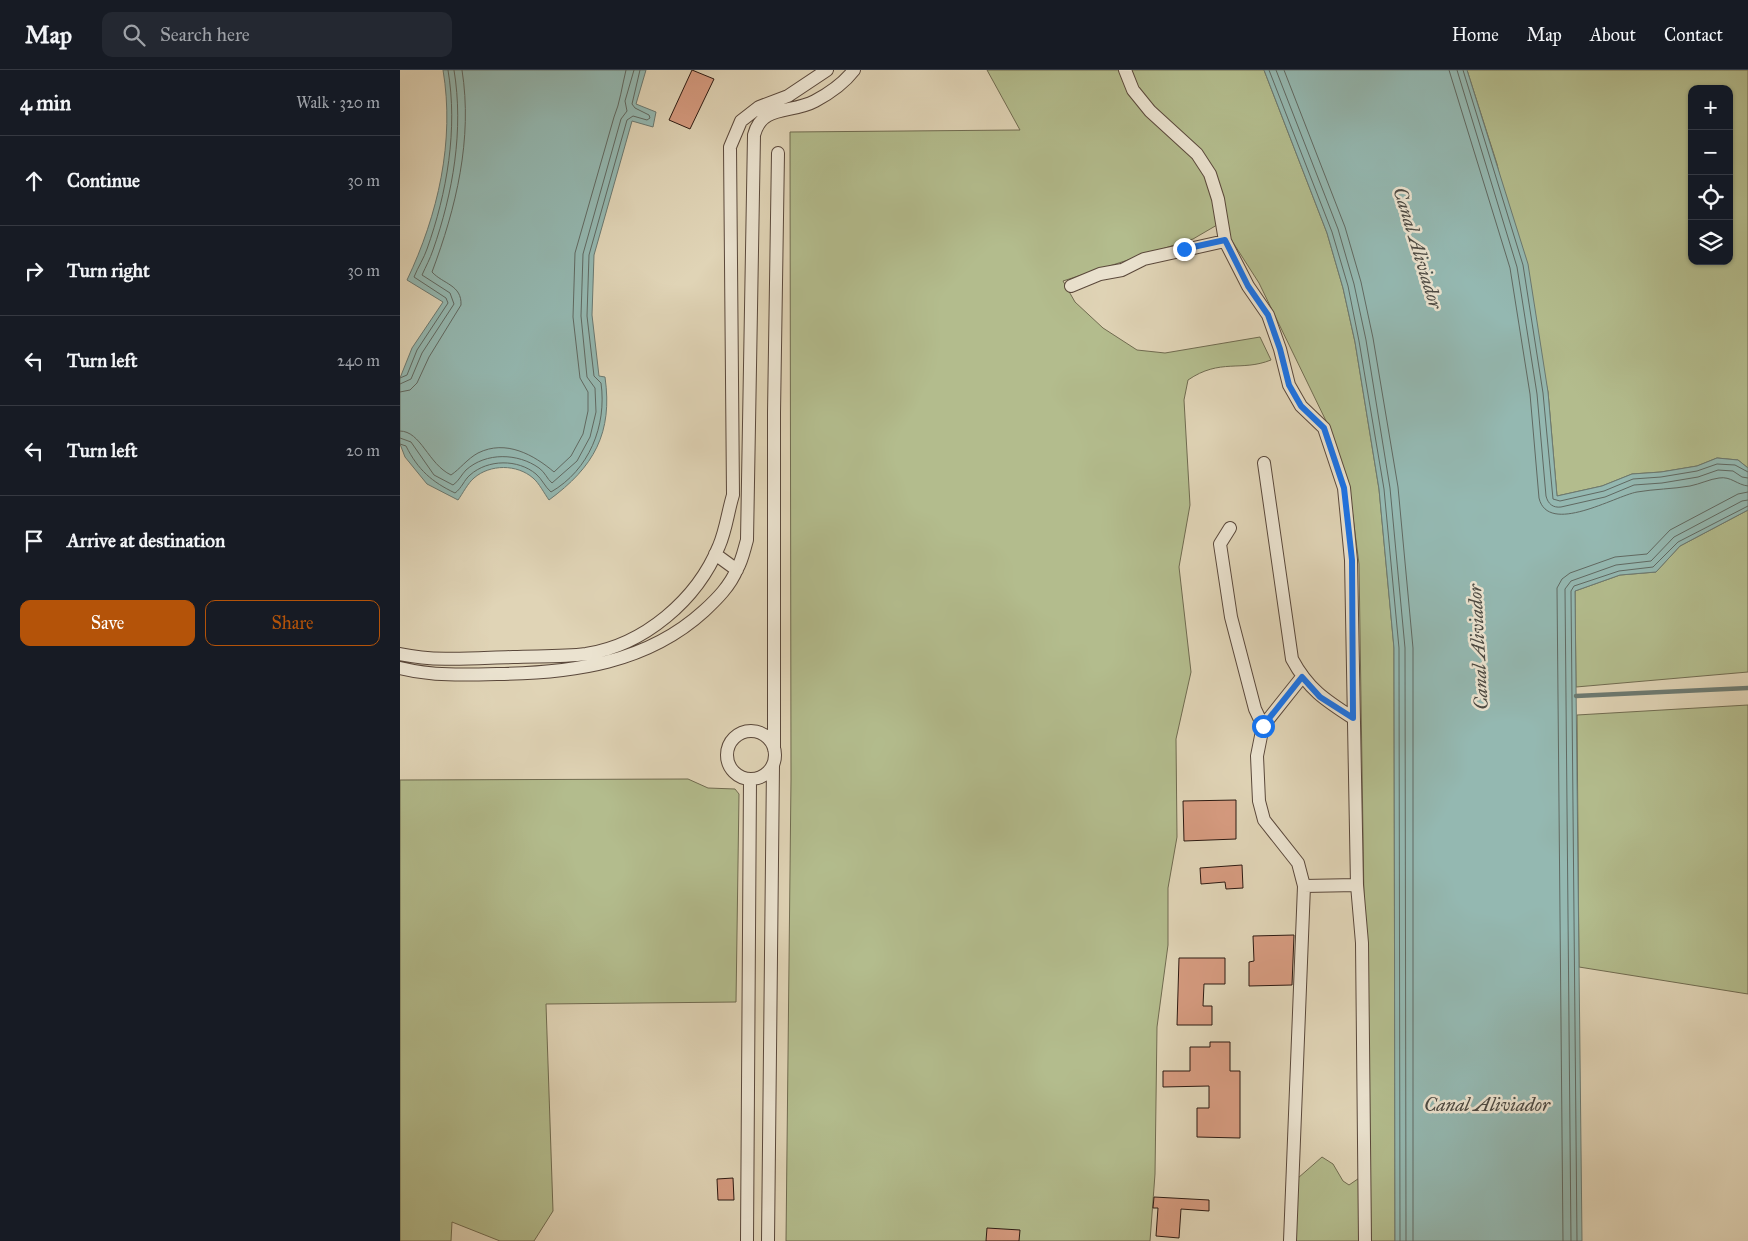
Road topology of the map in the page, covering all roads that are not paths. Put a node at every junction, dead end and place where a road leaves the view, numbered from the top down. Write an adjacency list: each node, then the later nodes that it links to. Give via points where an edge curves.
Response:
1 (827, 70): 9 (street, via 788,96 759,107 741,121 730,147 733,495)
2 (854, 70): 10 (street, via 844,82 814,102 770,114 757,123 754,135 749,505 747,540)
3 (1125, 70): 5 (street, via 1133,90 1144,104 1197,154 1210,174)
4 (778, 153): 18 (street)
5 (1225, 240): 6 (street, via 1144,260); 16 (street, via 1248,286 1268,315 1289,385 1301,406 1324,428 1344,488 1352,560)
6 (1071, 286)
7 (1264, 463): 15 (street, via 1292,659)
8 (1230, 528): 17 (street, via 1220,544 1228,599 1255,709)
9 (715, 554): 10 (street); 11 (street, via 705,574)
10 (737, 570): 12 (street, via 720,596)
11 (688, 595): 12 (street); 13 (street, via 678,608 647,630 619,644 586,654 436,660)
12 (702, 612): 14 (street, via 689,624 645,650 600,666 515,674 438,675)
13 (400, 654)
14 (400, 668)
15 (1302, 677): 16 (street, via 1320,697); 17 (street)
16 (1353, 718): 21 (street)
17 (1263, 726): 22 (street, via 1257,756 1258,801 1264,820 1298,863)
18 (774, 749): 19 (street); 20 (street, via 771,742 758,732 742,733 730,743 729,765 739,776)
19 (773, 765): 20 (street, via 762,776); 24 (street)
20 (750, 779): 23 (street)
21 (1357, 885): 22 (street); 28 (street, via 1362,943)
22 (1304, 886): 27 (street)
23 (748, 1166): 24 (street); 25 (street)
24 (768, 1166): 26 (street)
25 (748, 1241)
26 (768, 1241)
27 (1290, 1241)
28 (1365, 1241)

